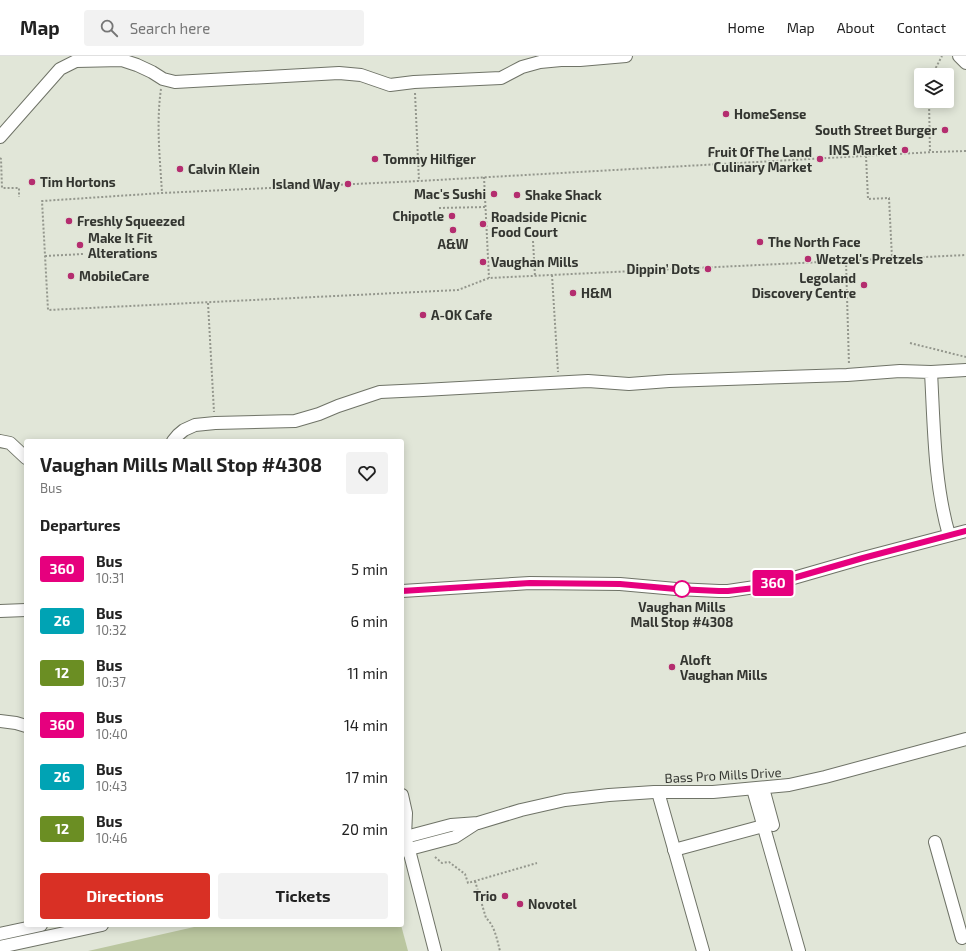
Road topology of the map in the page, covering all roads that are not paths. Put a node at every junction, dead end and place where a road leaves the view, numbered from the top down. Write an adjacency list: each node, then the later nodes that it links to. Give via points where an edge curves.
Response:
1 (626, 56): 4 (street, via 540,62 522,67 501,78 390,85 361,76 339,73 175,82 162,79 142,67 122,60 76,61 60,69)
2 (959, 56): 3 (street)
3 (966, 63)
4 (0, 137)
5 (966, 370): 6 (street)
6 (931, 372): 7 (street, via 900,371 629,384 588,382 380,392 295,421 195,425); 11 (street, via 937,474)
7 (175, 439)
8 (0, 441): 9 (street, via 10,443)
9 (24, 456)
10 (966, 531): 11 (street)
11 (950, 535): 12 (street, via 783,581 728,591 620,584 530,583)
12 (404, 591)
13 (24, 610): 14 (street)
14 (0, 611)
15 (0, 721): 16 (street)
16 (24, 725)
17 (966, 739): 18 (street, Bass Pro Mills Drive, via 825,777 789,785)
18 (758, 788): 19 (street, Bass Pro Mills Drive, via 713,792); 22 (street)
19 (658, 792): 21 (street, Bass Pro Mills Drive, via 565,800); 26 (street)
20 (404, 804): 23 (street)
21 (478, 823): 24 (street, Bass Pro Mills Drive, via 451,825); 27 (street, Bass Pro Mills Drive, via 455,837)
22 (768, 825): 26 (street); 35 (street)
23 (404, 828)
24 (404, 835)
25 (936, 842): 31 (street)
26 (674, 850): 34 (street)
27 (405, 851): 33 (street)
28 (32, 927): 30 (street)
29 (93, 927): 32 (street)
30 (0, 934)
31 (962, 938)
32 (0, 947)
33 (435, 951)
34 (703, 951)
35 (799, 951)

